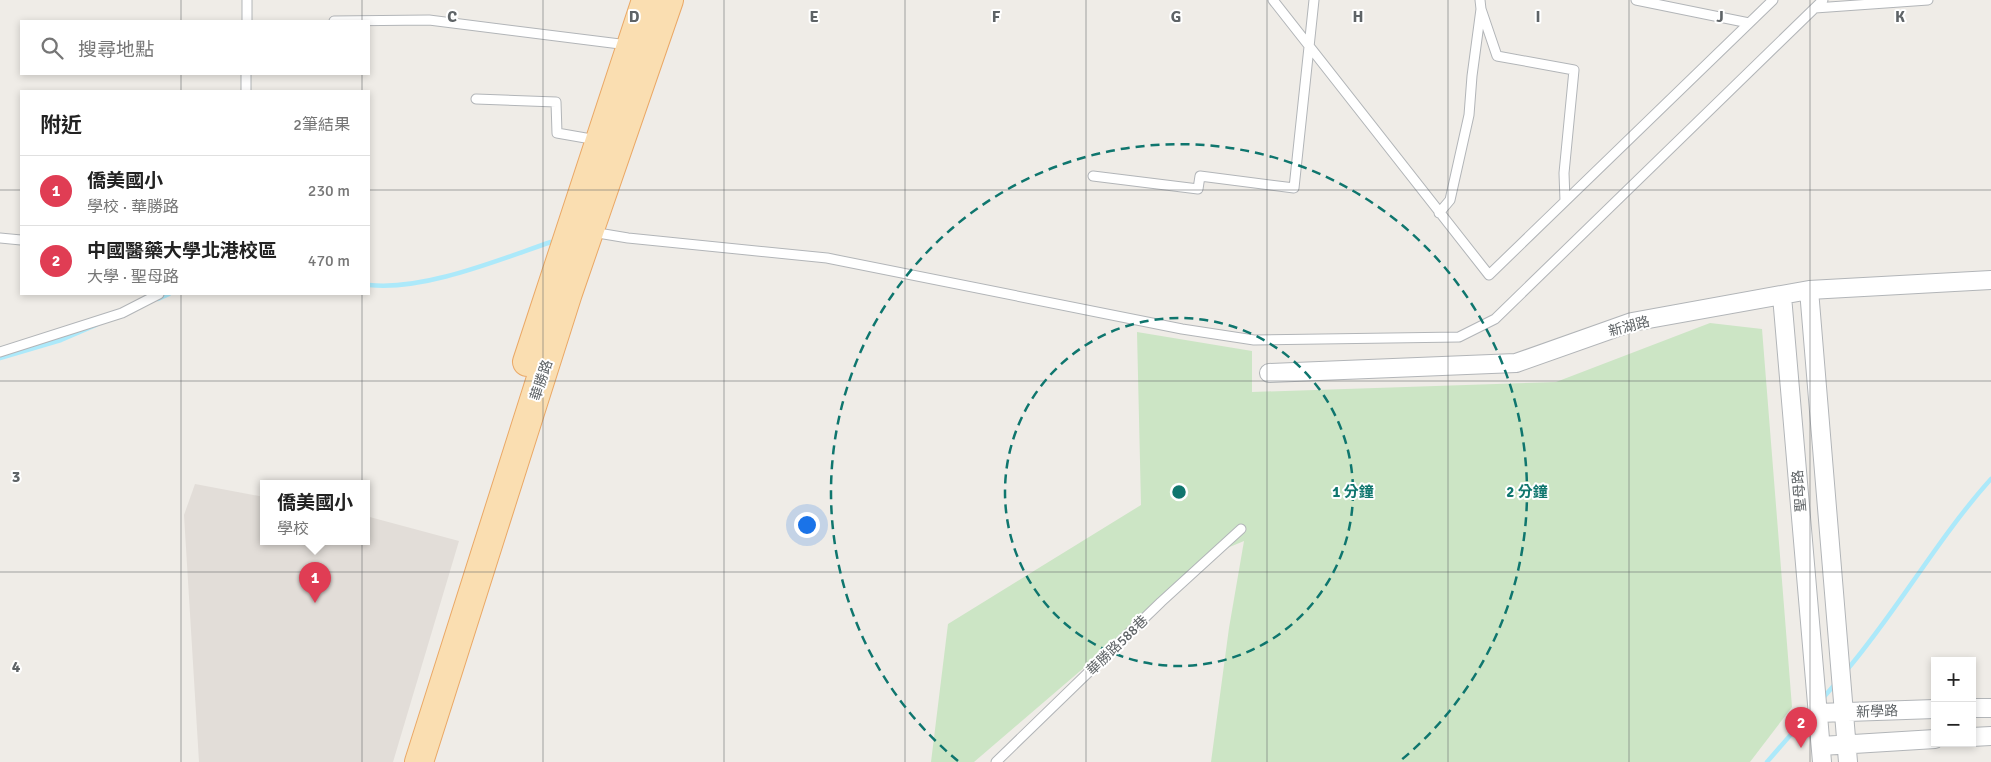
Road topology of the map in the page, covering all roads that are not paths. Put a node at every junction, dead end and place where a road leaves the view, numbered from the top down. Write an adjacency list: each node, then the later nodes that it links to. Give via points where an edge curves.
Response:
1 (247, 0): 12 (lane)
2 (646, 0): 16 (main road, 華勝路)
3 (669, 0): 16 (main road, 華勝路)
4 (1273, 0): 15 (lane)
5 (1314, 0): 15 (lane)
6 (1636, 0): 14 (lane)
7 (1773, 0): 14 (lane)
8 (1823, 0): 11 (lane)
9 (1928, 0): 11 (lane)
10 (1480, 5): 22 (lane, via 1497,56 1574,70 1564,173); 23 (lane, via 1469,115 1450,200)
11 (1815, 8): 24 (lane, via 1495,319 1459,337 1254,340 1182,329 827,258 628,238)
12 (247, 20)
13 (370, 21): 16 (lane, via 429,20)
14 (1749, 23): 22 (lane)
15 (1310, 45): 21 (lane, via 1294,188 1200,176 1198,189); 23 (lane)
16 (640, 48): 20 (main road, 華勝路); 24 (main road, 華勝路)
17 (246, 75): 18 (lane)
18 (246, 90)
19 (476, 99): 20 (lane, via 556,102 557,133)
20 (600, 140): 24 (main road, 華勝路)
21 (1093, 176)
22 (1565, 201): 23 (lane, via 1489,274)
23 (1439, 213)
24 (582, 228): 34 (main road, 華勝路, via 568,293)
25 (0, 238): 26 (lane)
26 (20, 240)
27 (1991, 280): 28 (street, 新湖路)
28 (1809, 290): 30 (street, 新湖路); 38 (street, 聖母路)
29 (157, 295): 31 (lane, via 122,313)
30 (1782, 296): 32 (street, 新湖路, via 1632,322 1516,363); 39 (street, 聖母路)
31 (0, 352)
32 (1269, 373)
33 (1241, 529): 47 (lane, 華勝路588巷)
34 (433, 689): 45 (main road, 華勝路); 46 (main road, 華勝路)
35 (1976, 708): 36 (street)
36 (1991, 708)
37 (1931, 709): 38 (street, 新學路)
38 (1845, 712): 39 (street, 新學路); 43 (street, 聖母路)
39 (1818, 713): 44 (street)
40 (1991, 736): 41 (street)
41 (1976, 737)
42 (1931, 739): 43 (street)
43 (1847, 744): 44 (street); 48 (street, 聖母路)
44 (1821, 754)
45 (401, 762)
46 (419, 762)
47 (996, 762)
48 (1848, 762)

